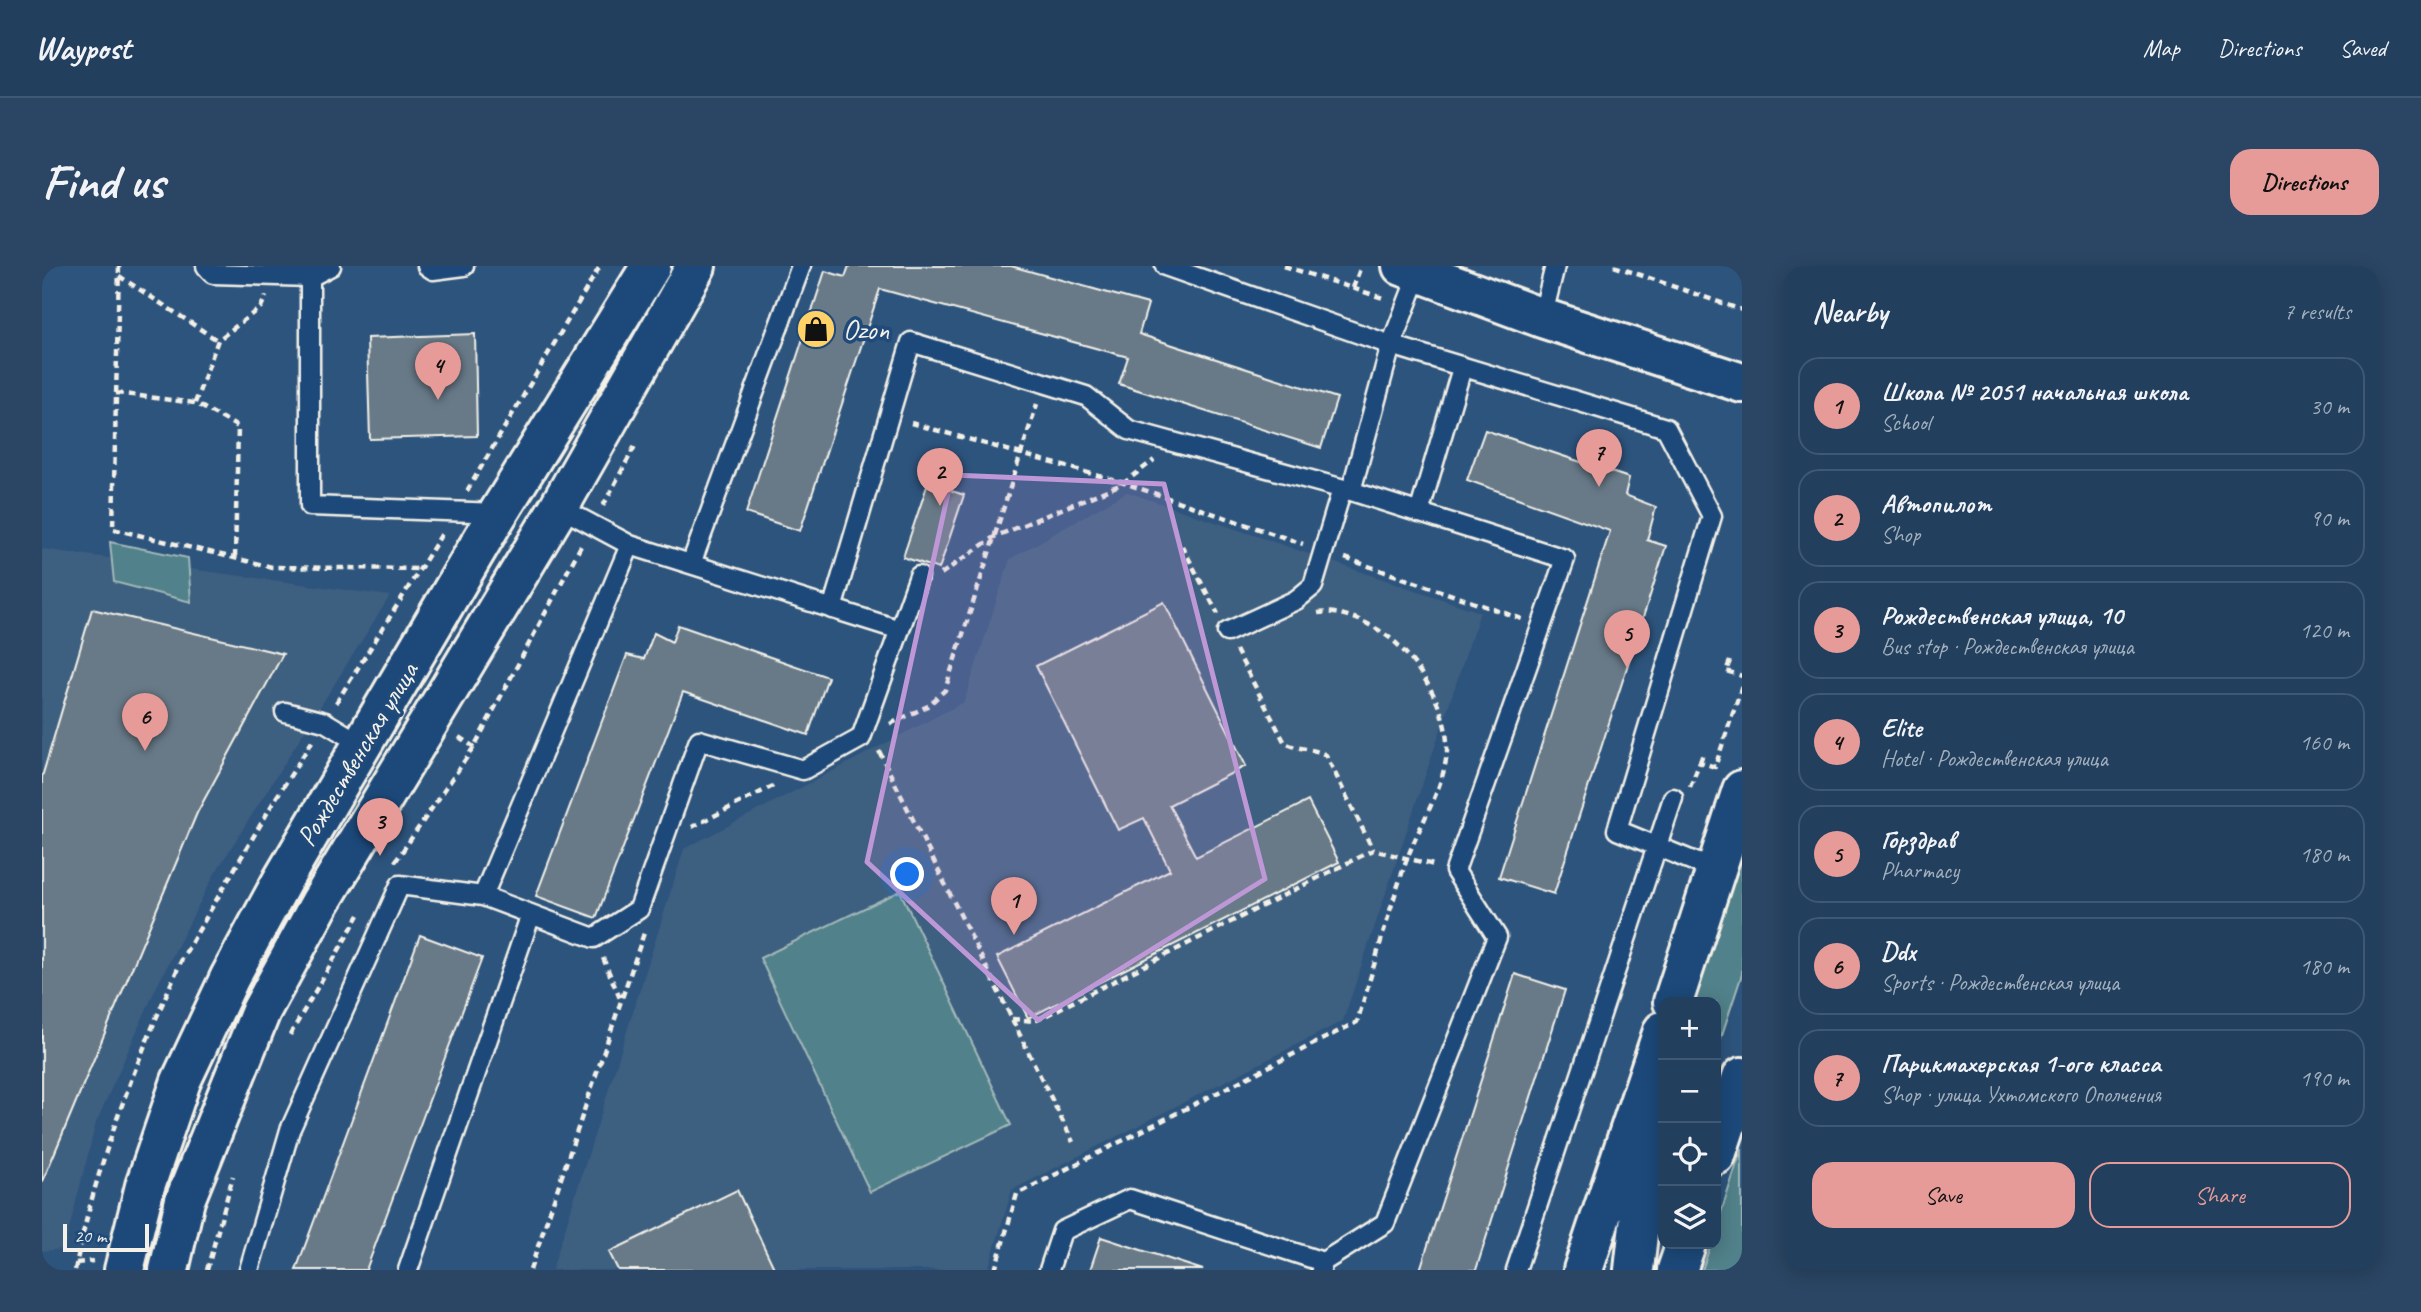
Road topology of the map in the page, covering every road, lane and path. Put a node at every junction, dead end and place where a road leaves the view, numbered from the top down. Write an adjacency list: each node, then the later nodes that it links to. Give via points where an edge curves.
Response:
1 (119, 266): 15 (path)
2 (206, 266): 16 (lane, via 213,274)
3 (331, 266): 17 (lane)
4 (427, 266): 5 (lane, via 433,270)
5 (464, 266)
6 (600, 266): 35 (path)
7 (651, 266): 36 (street, Рождественская улица)
8 (696, 266): 34 (street, Рождественская улица)
9 (801, 266): 44 (lane)
10 (1166, 266): 22 (lane)
11 (1361, 266): 18 (path)
12 (1556, 266): 20 (lane)
13 (1614, 266): 19 (path)
14 (1410, 269): 20 (street); 22 (lane)
15 (119, 275): 21 (path); 26 (path)
16 (275, 276): 17 (lane); 21 (path, via 261,307)
17 (310, 276): 35 (lane, via 310,506)
18 (1353, 288)
19 (1742, 310)
20 (1542, 318): 25 (street)
21 (218, 340): 27 (path)
22 (1391, 345): 23 (lane); 33 (lane)
23 (1462, 369): 37 (lane); 64 (lane, via 1666,428 1712,516 1616,830)
24 (1044, 383): 28 (lane, via 911,342); 30 (lane, via 1086,396 1129,430); 31 (path)
25 (1742, 383)
26 (116, 393): 27 (path); 43 (path, via 113,529)
27 (195, 403): 43 (path, via 238,427)
28 (890, 416): 31 (path); 47 (lane)
29 (637, 442): 38 (path)
30 (1177, 443): 32 (path); 33 (lane)
31 (1021, 455): 32 (path); 39 (path)
32 (1124, 483): 39 (path); 42 (path)
33 (1347, 490): 37 (lane); 42 (lane)
34 (559, 506): 38 (lane); 89 (street, Рождественская улица, via 320,903 261,1011 185,1200)
35 (456, 510): 36 (lane); 45 (path)
36 (499, 513): 57 (street, Рождественская улица)
37 (1419, 513): 49 (lane, via 1565,559)
38 (593, 524): 40 (lane); 69 (path, via 474,747)
39 (994, 537): 46 (path, via 943,574); 56 (path, via 945,690 928,706)
40 (630, 545): 44 (lane); 70 (lane)
41 (1182, 546): 51 (path)
42 (1325, 552): 49 (path); 51 (lane, via 1313,586 1305,593)
43 (235, 558): 45 (path, via 272,568)
44 (691, 564): 47 (lane)
45 (420, 569): 55 (path)
46 (919, 576): 50 (lane)
47 (832, 609): 50 (lane)
48 (1311, 614): 66 (path, via 1352,618 1387,634 1433,694 1446,731 1446,759)
49 (1542, 625): 68 (lane)
50 (900, 630): 56 (lane)
51 (1227, 632): 65 (path, via 1285,743 1326,755)
52 (1730, 661): 53 (path, via 1726,671)
53 (1742, 676)
54 (285, 712): 55 (lane)
55 (325, 722): 57 (lane); 87 (path, via 179,966 133,1070 99,1168)
56 (866, 736): 60 (lane); 77 (path)
57 (363, 745): 88 (street, Рождественская улица, via 256,929 181,1081 145,1186)
58 (1704, 751): 59 (path)
59 (1700, 762)
60 (803, 771): 63 (path); 63 (lane, via 699,740)
61 (1742, 790): 67 (street)
62 (1673, 798): 64 (lane)
63 (663, 841): 72 (lane)
64 (1657, 846): 67 (lane); 96 (lane)
65 (1373, 850): 66 (path); 77 (path, via 1035,1021)
66 (1407, 858): 68 (path); 94 (path, via 1357,1022 1017,1194)
67 (1716, 870): 75 (street)
68 (1455, 871): 86 (lane, via 1497,937 1385,1223)
69 (387, 874)
70 (483, 896): 73 (lane); 91 (lane, via 400,885 290,1130)
71 (364, 908): 78 (path)
72 (639, 909): 74 (lane); 76 (path, via 648,923)
73 (531, 914): 74 (lane); 92 (lane)
74 (594, 938): 76 (path)
75 (1674, 997)
76 (621, 1001): 93 (path)
77 (1012, 1019): 83 (path)
78 (288, 1040)
79 (1658, 1047): 97 (street)
80 (1658, 1060): 98 (street)
81 (1742, 1077): 82 (street)
82 (1721, 1140)
83 (1073, 1142)
84 (236, 1165): 90 (path)
85 (1684, 1249): 99 (street)
86 (1322, 1266): 95 (lane, via 1130,1199 1062,1231)
87 (75, 1270)
88 (124, 1270)
89 (169, 1270)
90 (207, 1270)
91 (249, 1270)
92 (408, 1270)
93 (530, 1270)
94 (995, 1270)
95 (1049, 1270)
96 (1516, 1270)
97 (1583, 1270)
98 (1634, 1270)
99 (1677, 1270)

